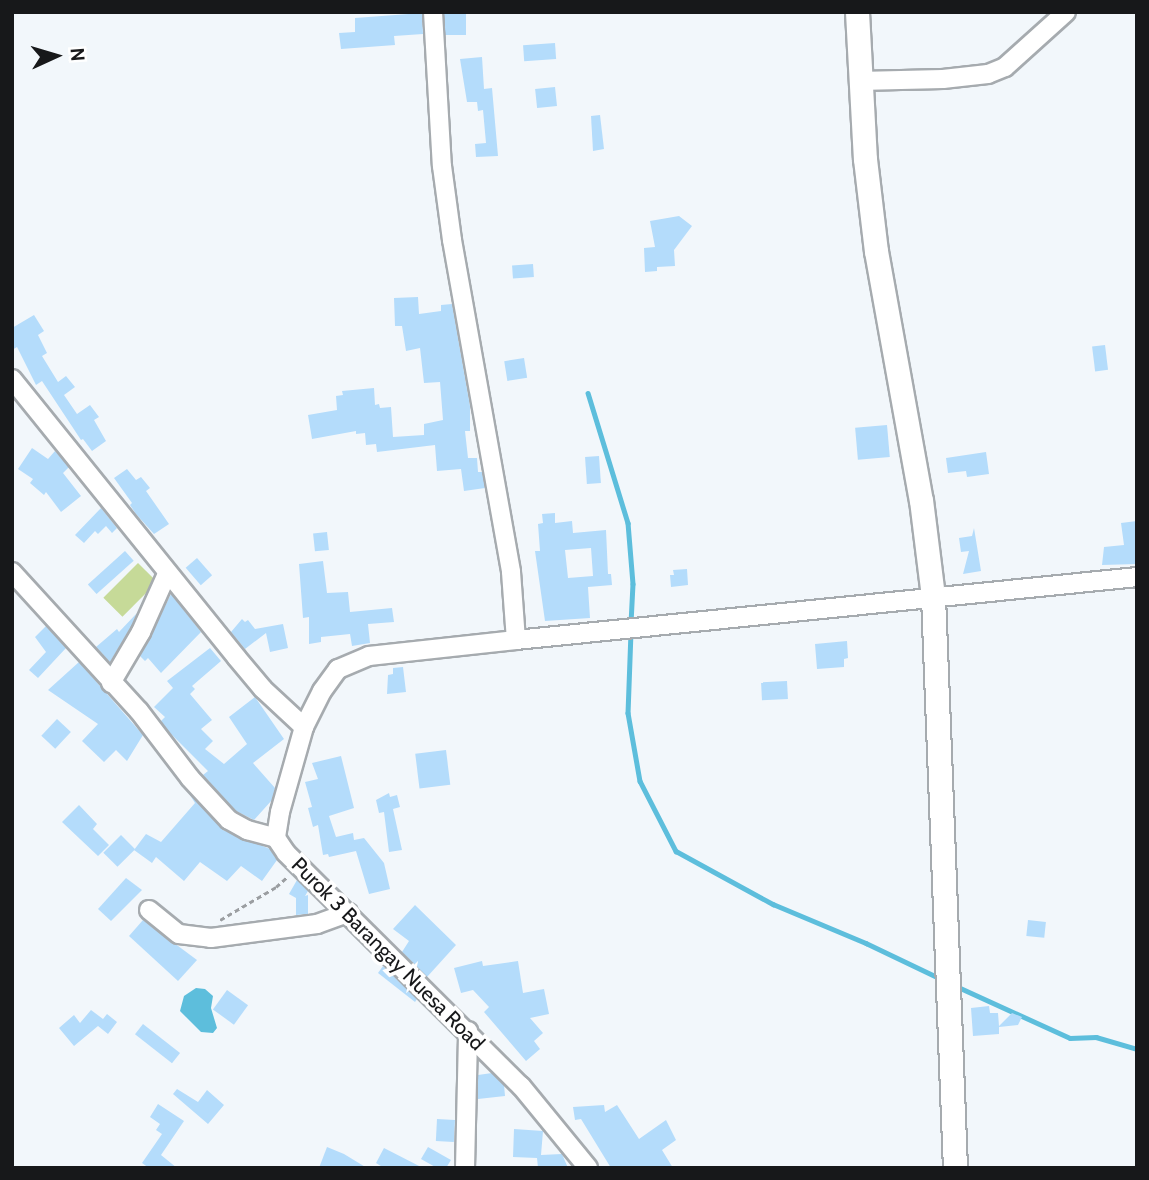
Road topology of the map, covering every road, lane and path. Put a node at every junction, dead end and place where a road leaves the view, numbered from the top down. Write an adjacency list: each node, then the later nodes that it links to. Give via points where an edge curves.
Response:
1 (433, 12): 10 (street, via 444,178 511,572)
2 (857, 12): 4 (main road)
3 (1066, 12): 4 (street, via 1005,67 988,74)
4 (859, 81): 9 (main road, via 876,251 921,500)
5 (12, 379): 7 (street)
6 (12, 572): 11 (street)
7 (167, 574): 11 (street); 12 (street, via 263,689)
8 (1137, 577): 9 (street, Purok 3 Barangay Nuesa Road)
9 (933, 596): 10 (street, Purok 3 Barangay Nuesa Road); 21 (main road)
10 (516, 640): 12 (street, Purok 3 Barangay Nuesa Road, via 369,656 338,669)
11 (111, 683): 13 (street, via 229,820)
12 (304, 727): 13 (street, Purok 3 Barangay Nuesa Road)
13 (276, 838): 14 (street, Purok 3 Barangay Nuesa Road)
14 (300, 864): 16 (street, Purok 3 Barangay Nuesa Road); 17 (path, via 276,887)
15 (149, 910): 17 (street)
16 (348, 913): 17 (street, via 317,924 223,938); 18 (street, Purok 3 Barangay Nuesa Road)
17 (190, 938)
18 (468, 1031): 19 (street); 20 (street, Purok 3 Barangay Nuesa Road, via 521,1086)
19 (465, 1168)
20 (588, 1168)
21 (955, 1168)

